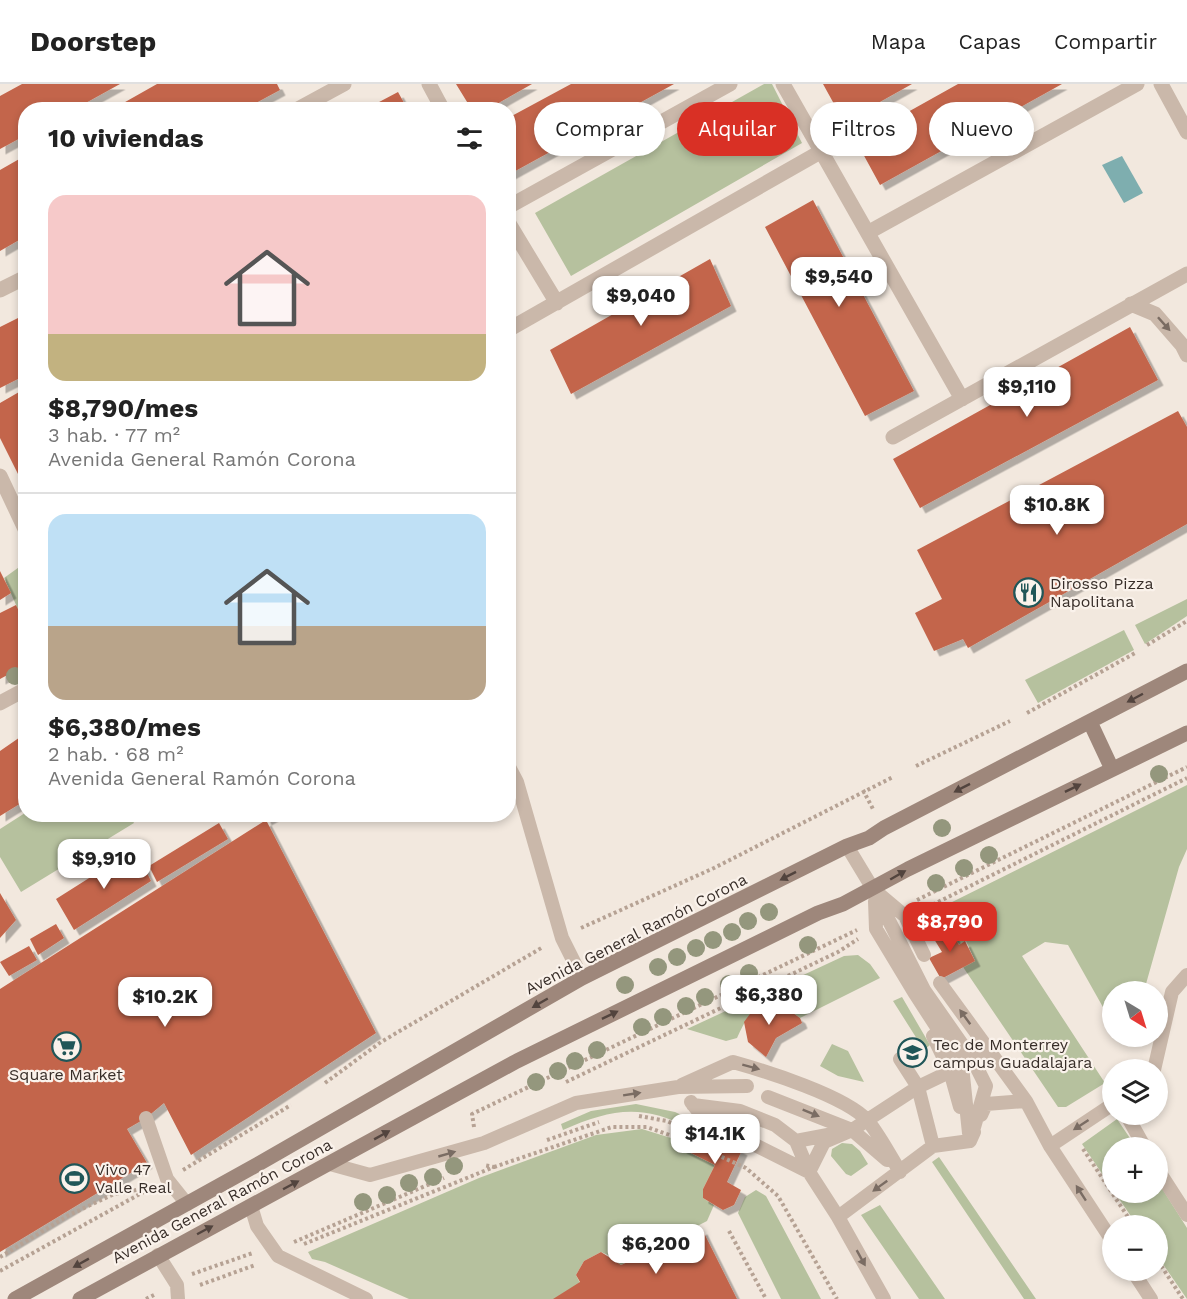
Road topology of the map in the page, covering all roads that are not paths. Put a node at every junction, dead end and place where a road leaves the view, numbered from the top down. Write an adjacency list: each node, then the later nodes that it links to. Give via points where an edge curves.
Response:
1 (344, 84): 7 (street)
2 (429, 84): 8 (street)
3 (730, 84): 13 (street)
4 (783, 84): 9 (street)
5 (1137, 84): 14 (street)
6 (1161, 84): 10 (street)
7 (311, 102)
8 (439, 102)
9 (810, 131)
10 (1187, 132)
11 (815, 156): 19 (street)
12 (824, 156): 14 (street)
13 (516, 203)
14 (869, 232): 23 (street)
15 (516, 235): 19 (street)
16 (1187, 274): 20 (street)
17 (18, 281): 18 (street)
18 (0, 290)
19 (557, 303): 21 (street)
20 (1131, 304): 22 (street, one-way to 22, via 1155,314); 23 (street)
21 (516, 326)
22 (1187, 355)
23 (962, 399): 24 (street)
24 (893, 437)
25 (0, 476): 26 (street)
26 (18, 514)
27 (1187, 671): 30 (main road, Avenida General Ramón Corona, one-way to 30)
28 (18, 693): 29 (street)
29 (0, 703)
30 (1090, 722): 32 (main road); 34 (main road, Avenida General Ramón Corona, one-way to 34)
31 (1187, 733): 32 (main road, Avenida General Ramón Corona)
32 (1112, 769): 35 (main road, Avenida General Ramón Corona, one-way to 32)
33 (516, 780): 38 (lane, via 562,938)
34 (847, 846): 35 (lane); 38 (main road, Avenida General Ramón Corona, one-way to 38)
35 (873, 889): 36 (lane, via 900,913); 44 (lane); 44 (lane, via 877,924 914,992); 61 (main road, Avenida General Ramón Corona, one-way to 35, via 528,1056)
36 (924, 955)
37 (1187, 975): 43 (lane, via 1172,992)
38 (582, 978): 65 (main road, Avenida General Ramón Corona, one-way to 65)
39 (940, 982): 41 (lane, one-way to 39)
40 (908, 996): 44 (lane, via 939,1045)
41 (991, 1052): 44 (lane); 49 (lane)
42 (900, 1059): 46 (lane)
43 (1157, 1059)
44 (962, 1066): 46 (lane); 57 (lane); 57 (lane, via 986,1086)
45 (747, 1086): 47 (lane)
46 (918, 1086): 53 (lane); 59 (lane)
47 (678, 1087): 50 (lane); 53 (lane, one-way to 53, via 733,1062 841,1102); 61 (lane, one-way to 47, via 370,1175 576,1103)
48 (768, 1097): 54 (lane, one-way to 54)
49 (1026, 1101): 57 (lane, via 986,1104); 60 (lane)
50 (693, 1105): 55 (lane, via 702,1116); 56 (lane, via 740,1111 775,1125)
51 (1102, 1111): 60 (lane, one-way to 60)
52 (146, 1118): 65 (lane, via 167,1179)
53 (867, 1120): 54 (lane); 63 (lane)
54 (852, 1130): 56 (lane); 62 (lane, via 824,1142); 63 (lane)
55 (732, 1134)
56 (796, 1141): 62 (lane)
57 (970, 1141): 59 (lane)
58 (749, 1142): 62 (lane)
59 (933, 1146): 63 (lane)
60 (1050, 1146): 69 (lane, one-way to 60)
61 (330, 1164): 66 (main road, Avenida General Ramón Corona, one-way to 61)
62 (810, 1172): 68 (lane)
63 (900, 1172): 68 (lane, one-way to 68)
64 (1168, 1186): 67 (lane)
65 (187, 1204): 73 (main road, Avenida General Ramón Corona, one-way to 73)
66 (251, 1206): 70 (main road, Avenida General Ramón Corona, one-way to 66); 75 (lane, via 257,1226 273,1252)
67 (1187, 1215)
68 (838, 1217): 76 (lane, one-way to 76)
69 (1102, 1225)
70 (158, 1255): 72 (lane); 74 (main road, Avenida General Ramón Corona)
71 (1139, 1281): 77 (lane)
72 (177, 1292)
73 (15, 1299)
74 (80, 1299)
75 (366, 1299)
76 (884, 1299)
77 (1151, 1299)

